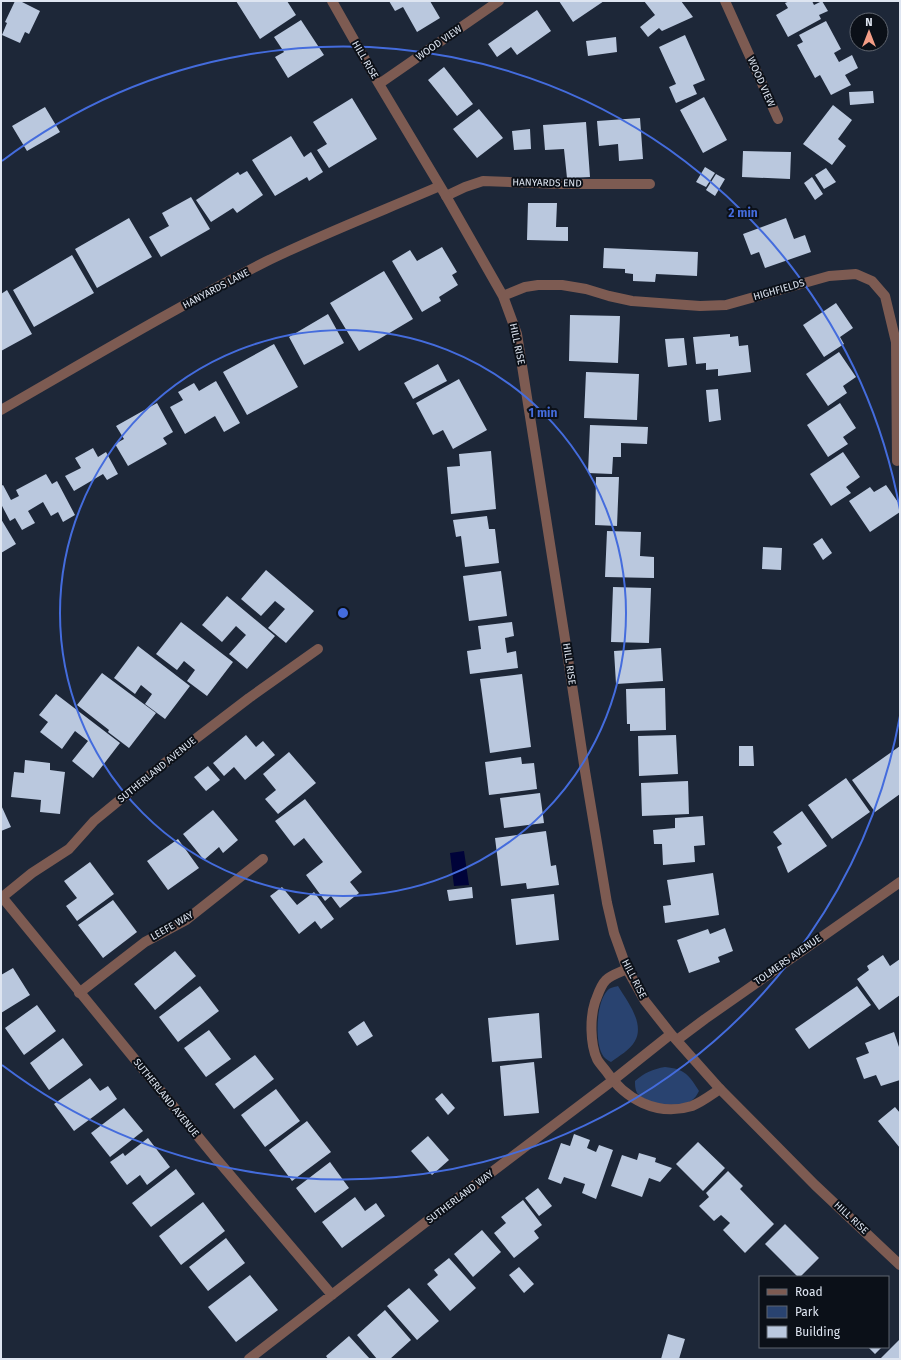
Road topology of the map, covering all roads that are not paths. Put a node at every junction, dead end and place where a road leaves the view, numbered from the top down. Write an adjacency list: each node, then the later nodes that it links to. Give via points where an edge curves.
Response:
1 (332, 1): 4 (street, HILL RISE)
2 (499, 1): 4 (street, WOOD VIEW)
3 (725, 1): 5 (street, WOOD VIEW)
4 (379, 84): 7 (street, HILL RISE)
5 (778, 119)
6 (650, 184): 8 (street, HANYARDS END, via 483,181)
7 (440, 186): 8 (street, HILL RISE); 10 (street, HANYARDS LANE, via 265,262)
8 (446, 196): 9 (street, HILL RISE)
9 (503, 296): 11 (street, HIGHFIELDS, via 525,286 562,285 632,301 700,306 726,305 829,276 856,274 872,281 886,296 896,342); 16 (street, HILL RISE, via 517,334 585,771 614,933)
10 (1, 410)
11 (898, 460)
12 (318, 649): 15 (street, SUTHERLAND AVENUE, via 177,753 94,822 68,849 32,873)
13 (263, 859): 17 (street, LEEFE WAY, via 186,920 145,942)
14 (900, 882): 18 (street, TOLMERS AVENUE, via 705,1019)
15 (2, 898): 17 (street, SUTHERLAND AVENUE)
16 (627, 969): 18 (street, HILL RISE, via 645,1001); 19 (street, via 606,980 594,1006 593,1044 597,1059)
17 (79, 993): 22 (street, SUTHERLAND AVENUE)
18 (674, 1037): 19 (street, SUTHERLAND WAY); 20 (street, HILL RISE)
19 (612, 1081): 20 (street, via 642,1104 660,1109 692,1106); 22 (street, SUTHERLAND WAY)
20 (720, 1089): 21 (street, HILL RISE, via 815,1185)
21 (900, 1265)
22 (332, 1295): 23 (street, SUTHERLAND WAY)
23 (249, 1359)

